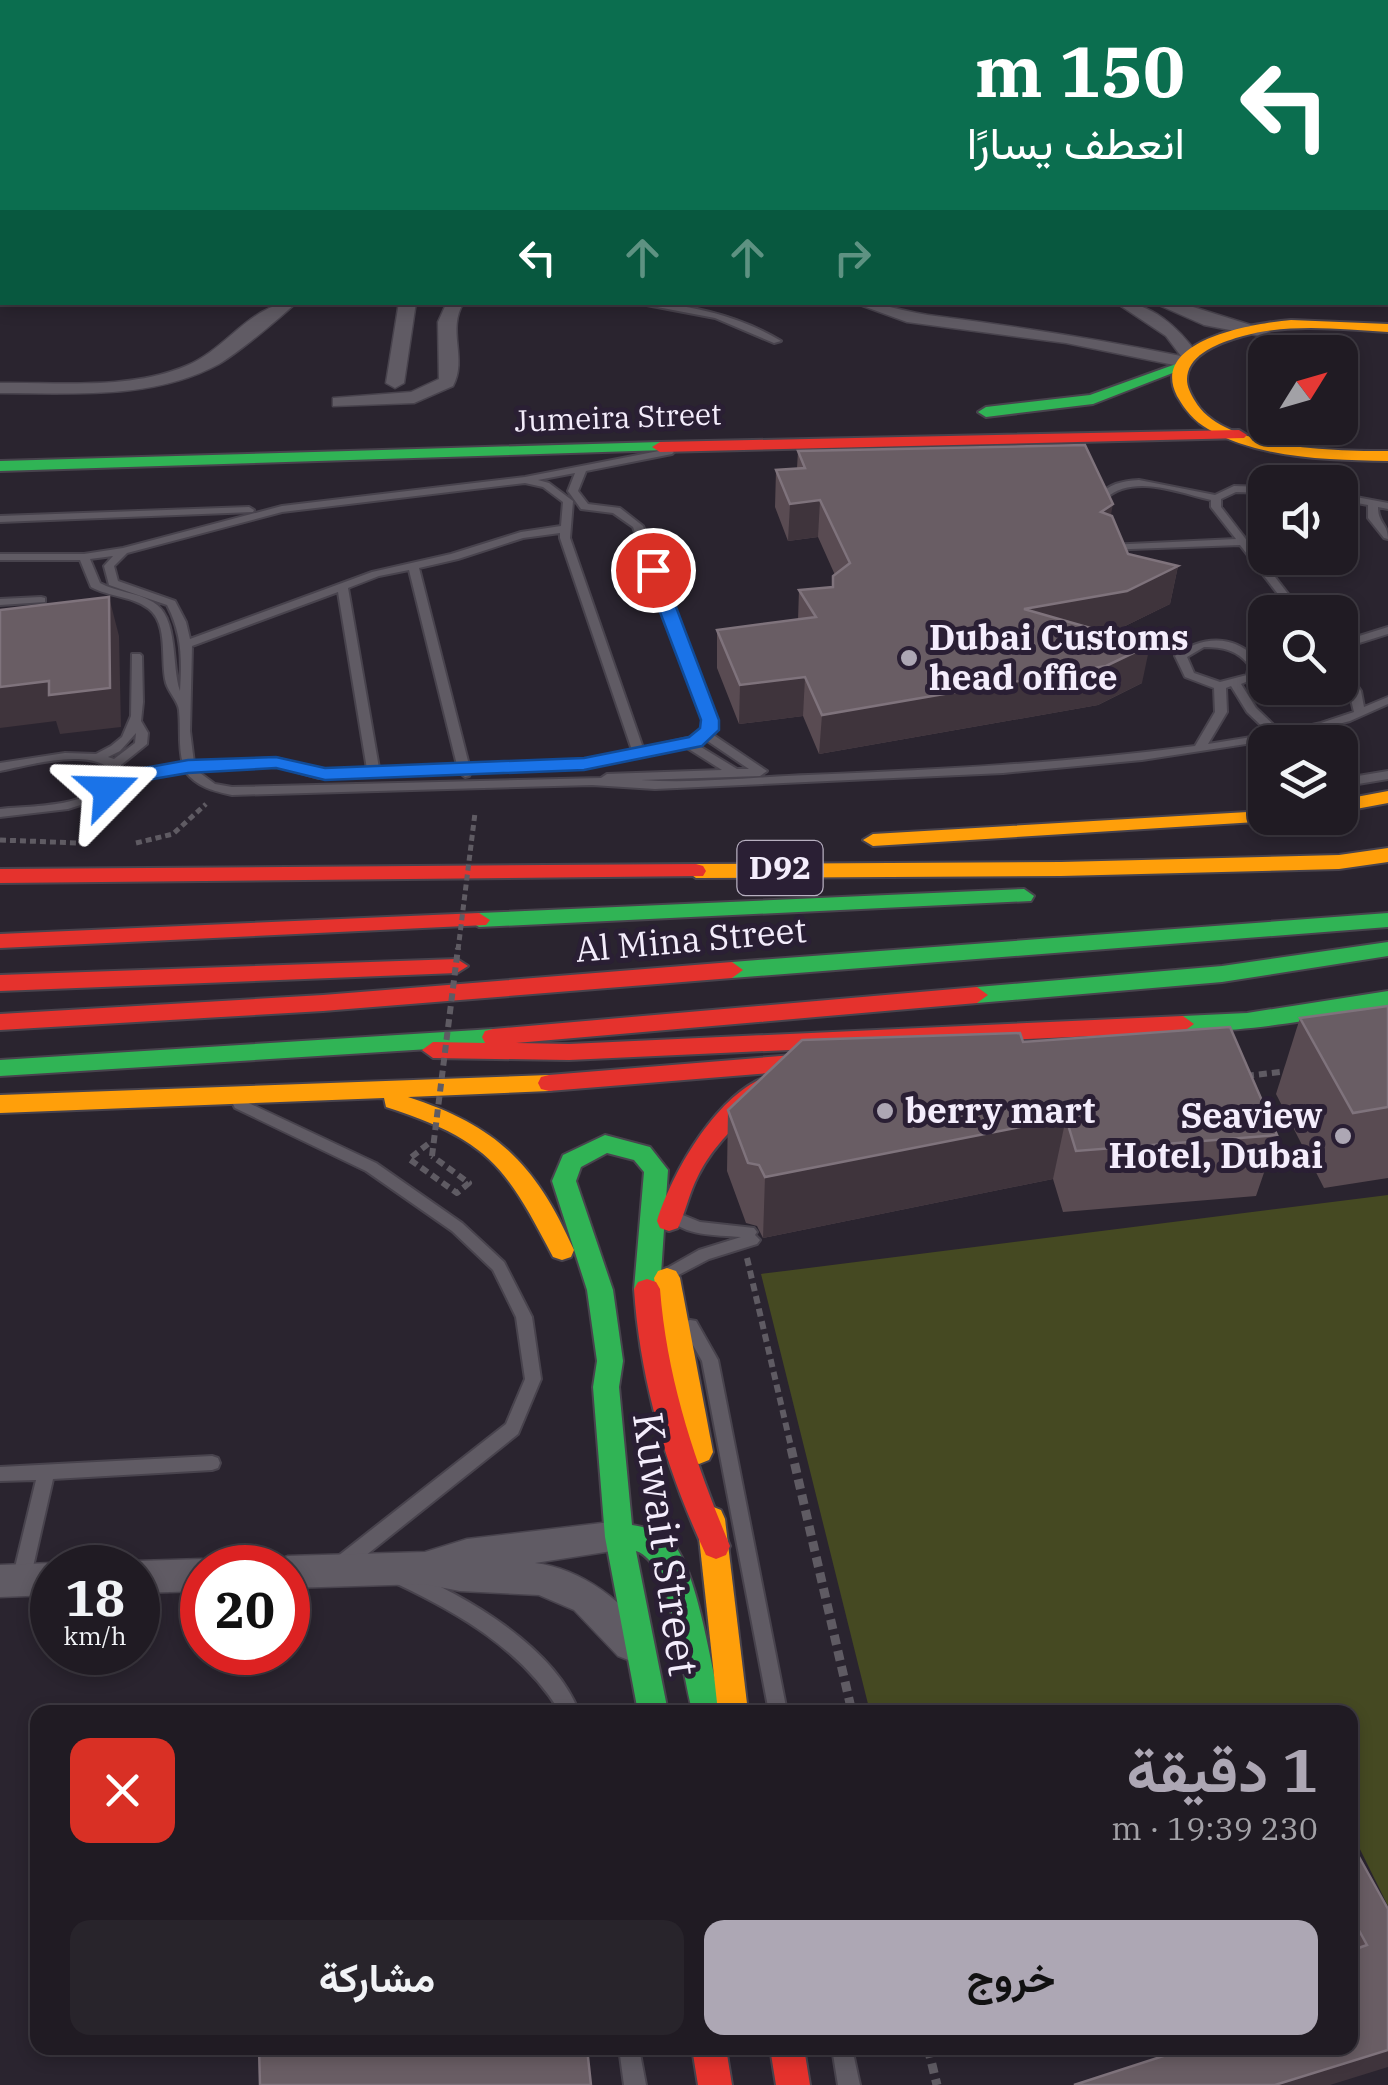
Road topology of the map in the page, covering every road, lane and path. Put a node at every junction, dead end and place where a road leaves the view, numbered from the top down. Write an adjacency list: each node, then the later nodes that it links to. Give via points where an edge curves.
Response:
1 (284, 305): 13 (street, via 255,321 215,359 175,376)
2 (403, 305): 12 (street)
3 (454, 305): 14 (street, via 445,319 451,372 441,386 404,398)
4 (653, 305): 10 (lane, via 717,316)
5 (869, 305): 11 (street, via 907,317)
6 (1128, 305): 11 (street, via 1172,332)
7 (1168, 305): 9 (street)
8 (1388, 328): 9 (main road)
9 (1261, 331): 11 (main road, via 1215,342)
10 (777, 341)
11 (1185, 362): 15 (main road, via 1072,404); 16 (main road, via 1179,384 1188,403)
12 (395, 383)
13 (0, 388)
14 (340, 402)
15 (961, 413)
16 (1238, 435): 17 (main road, Jumeira Street); 18 (main road, via 1300,452)
17 (702, 446): 19 (main road, Jumeira Street); 20 (lane)
18 (1388, 456)
19 (0, 466)
20 (582, 469): 21 (lane); 28 (lane, via 573,491)
21 (525, 480): 29 (lane); 30 (lane, via 560,493)
22 (1248, 490): 24 (lane)
23 (1102, 498): 24 (lane, via 1109,489 1133,484)
24 (1216, 498): 34 (lane)
25 (1358, 500): 26 (lane)
26 (1374, 502): 27 (lane); 33 (lane, via 1373,518)
27 (1388, 506)
28 (585, 507): 30 (lane); 57 (lane, via 616,510 638,526 710,720)
29 (282, 509): 31 (lane); 35 (lane)
30 (570, 510): 32 (lane)
31 (0, 519)
32 (564, 529): 39 (lane); 61 (lane)
33 (1388, 536)
34 (1242, 542): 36 (lane); 41 (lane)
35 (123, 551): 38 (lane); 46 (lane, via 110,566 113,583 171,603)
36 (1104, 551)
37 (0, 557): 38 (lane)
38 (84, 557): 51 (lane, via 96,585 159,614 168,680)
39 (413, 566): 40 (lane); 66 (lane)
40 (342, 586): 46 (lane); 68 (lane)
41 (1284, 595)
42 (42, 600): 43 (lane)
43 (0, 602)
44 (1388, 630): 45 (lane)
45 (1358, 640)
46 (184, 645): 51 (lane, via 190,678)
47 (136, 656): 54 (lane)
48 (1236, 685): 49 (lane); 49 (lane, via 1256,672 1245,652 1213,643 1185,650 1180,662 1189,675); 55 (lane)
49 (1220, 686): 60 (lane, via 1217,724)
50 (1388, 700): 53 (lane)
51 (182, 702): 64 (lane)
52 (1358, 702): 53 (lane)
53 (1360, 714): 56 (lane)
54 (136, 723): 62 (lane, via 127,741); 63 (lane, via 140,744)
55 (1267, 725)
56 (1317, 725)
57 (706, 735): 59 (lane); 69 (lane)
58 (1248, 740): 60 (lane)
59 (688, 744): 61 (lane); 67 (lane)
60 (1199, 748): 71 (lane, via 988,771)
61 (638, 752): 66 (lane, via 584,764)
62 (100, 756): 63 (lane); 65 (lane)
63 (115, 764): 72 (lane)
64 (188, 766): 68 (lane, via 276,762 318,774); 72 (lane); 76 (lane)
65 (0, 767)
66 (464, 768): 68 (lane); 75 (lane)
67 (732, 771): 69 (lane); 73 (lane)
68 (374, 772)
69 (762, 772): 71 (lane)
70 (1388, 775): 74 (lane)
71 (801, 776): 73 (lane, via 654,785)
72 (118, 778): 80 (lane, via 88,799)
73 (592, 781): 75 (lane)
74 (1358, 781)
75 (468, 785): 76 (lane)
76 (220, 790): 87 (path, via 173,834)
77 (1388, 797): 78 (main road)
78 (1358, 803)
79 (1248, 811): 83 (lane)
80 (0, 812)
81 (475, 813): 111 (path, bridge, via 432,1156 469,1183 457,1193 410,1159 430,1142 465,1167)
82 (1248, 818): 83 (main road)
83 (1226, 821): 85 (main road)
84 (0, 840): 86 (path)
85 (857, 840)
86 (99, 844)
87 (124, 844)
88 (709, 847): 91 (main road, via 327,854)
89 (1388, 855): 90 (main road, Al Mina Street / D92)
90 (1339, 862): 91 (main road, Al Mina Street / D92); 95 (main road, via 1055,894)
91 (172, 873): 92 (main road, Al Mina Street / D92)
92 (0, 876)
93 (131, 912): 95 (main road)
94 (1388, 920): 98 (main road, Al Mina Street, via 1194,940)
95 (413, 923): 96 (main road)
96 (0, 941)
97 (1388, 948): 103 (main road, via 1176,980)
98 (864, 959): 99 (main road, via 712,957); 102 (main road, Al Mina Street, via 368,1003)
99 (0, 982)
100 (1388, 999): 101 (main road)
101 (1247, 1021): 103 (main road, via 552,1053); 104 (main road, via 1026,1048)
102 (0, 1022)
103 (385, 1046): 105 (main road)
104 (810, 1062): 108 (main road, via 559,1083); 112 (main road, via 754,1096 708,1137 679,1182)
105 (0, 1068)
106 (1296, 1070): 107 (path)
107 (1238, 1076)
108 (352, 1091): 109 (main road); 111 (main road, via 438,1113)
109 (221, 1096): 110 (main road); 125 (lane, via 327,1142 414,1195 499,1266 524,1317 533,1379 512,1429)
110 (0, 1104)
111 (494, 1143): 116 (main road, via 522,1173 554,1230)
112 (670, 1216): 113 (lane); 114 (main road)
113 (748, 1238): 114 (lane); 133 (path)
114 (666, 1276): 115 (main road)
115 (674, 1314): 121 (main road); 132 (lane, via 697,1334 710,1360)
116 (606, 1386): 120 (main road, Kuwait Street); 121 (main road, via 610,1361 600,1290 564,1181 580,1153 618,1144 642,1153 656,1170 646,1264 653,1366 682,1466)
117 (212, 1463): 118 (lane)
118 (46, 1471): 119 (lane); 126 (lane)
119 (0, 1474)
120 (619, 1537): 122 (street, via 467,1556); 127 (main road, Kuwait Street); 130 (main road, via 654,1544 670,1561 690,1672)
121 (716, 1546): 131 (main road, Kuwait Street)
122 (424, 1568): 123 (street); 127 (street, via 557,1583 599,1608)
123 (381, 1570): 125 (street); 128 (lane, via 484,1624)
124 (310, 1571): 125 (street)
125 (331, 1571)
126 (24, 1580)
127 (643, 1657): 129 (main road, Kuwait Street)
128 (565, 1705)
129 (652, 1705)
130 (705, 1705)
131 (732, 1705)
132 (777, 1705)
133 (850, 1705)
134 (630, 2055): 139 (lane)
135 (710, 2055): 140 (main road)
136 (788, 2055): 141 (main road)
137 (843, 2055): 142 (lane)
138 (930, 2055): 143 (path)
139 (634, 2085)
140 (715, 2085)
141 (793, 2085)
142 (849, 2085)
143 (937, 2085)

